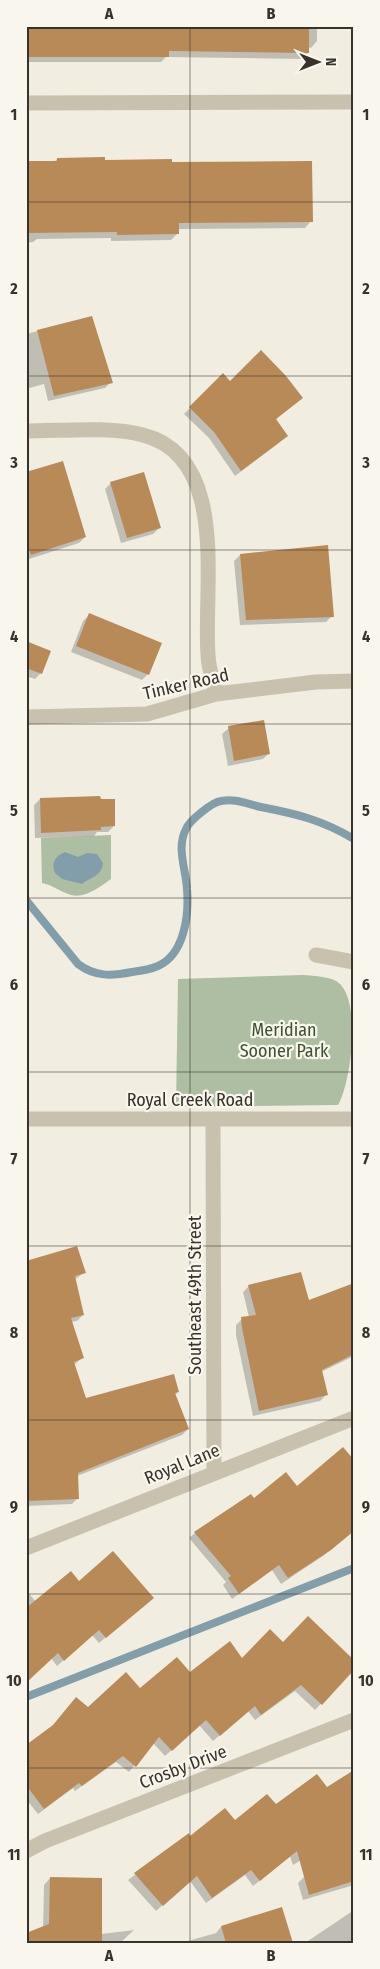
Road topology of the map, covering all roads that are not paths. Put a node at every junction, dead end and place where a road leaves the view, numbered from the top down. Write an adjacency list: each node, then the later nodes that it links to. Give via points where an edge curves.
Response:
1 (354, 102): 2 (street)
2 (26, 103)
3 (26, 431): 5 (street, via 145,435 176,453 192,472 206,518 208,655)
4 (354, 681): 5 (street, Tinker Road, via 316,682)
5 (216, 694): 6 (street, Tinker Road, via 147,714)
6 (26, 717)
7 (316, 954): 8 (street)
8 (354, 962)
9 (353, 1116): 11 (street, Royal Creek Road)
10 (26, 1119): 11 (street, Royal Creek Road)
11 (213, 1119): 13 (street, Southeast 49th Street)
12 (354, 1418): 13 (street, Royal Lane)
13 (214, 1471): 14 (street, Royal Lane)
14 (26, 1548)
15 (354, 1720): 16 (street, Crosby Drive, via 45,1841)
16 (26, 1852)

